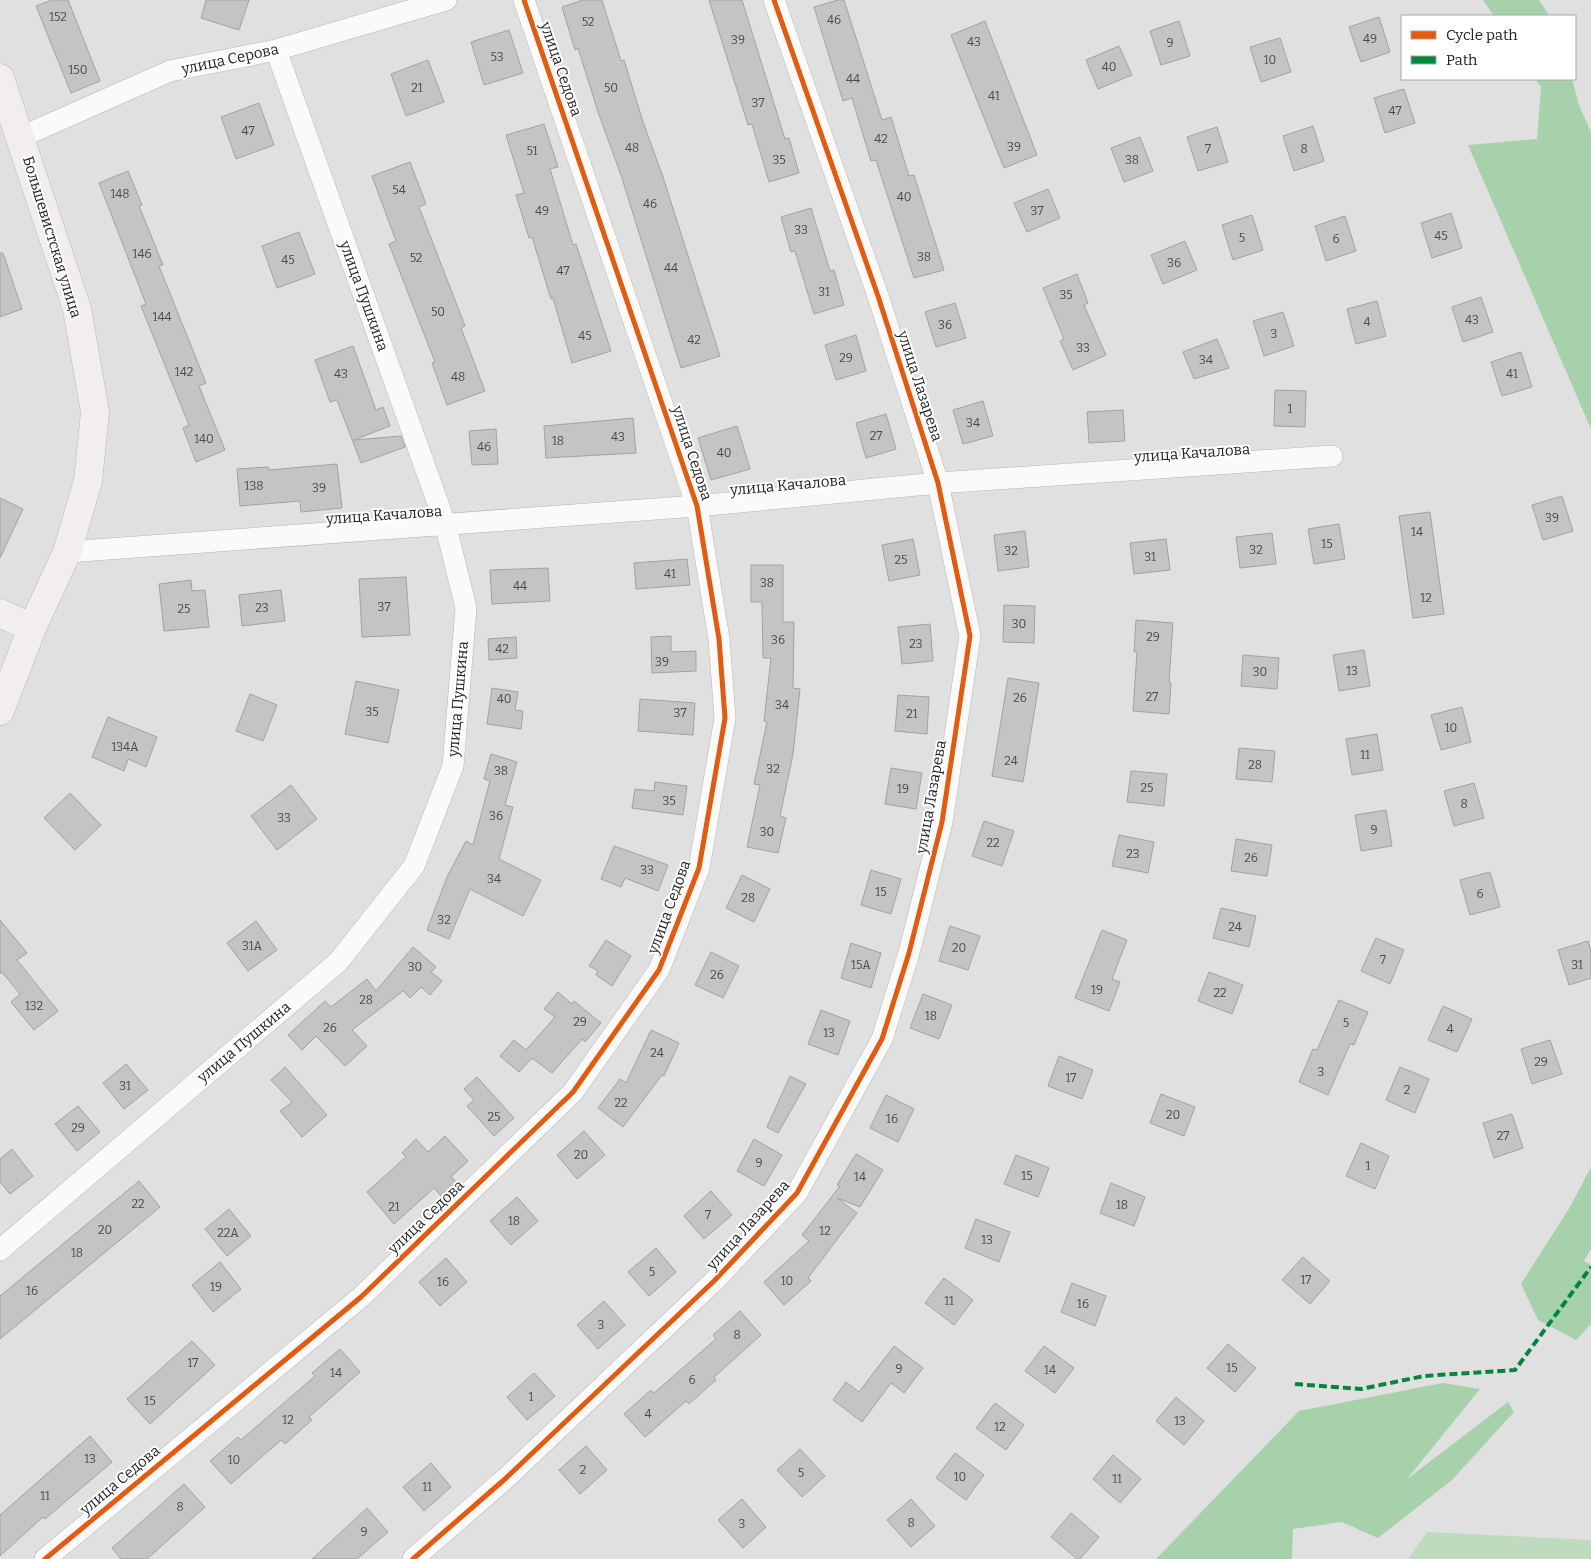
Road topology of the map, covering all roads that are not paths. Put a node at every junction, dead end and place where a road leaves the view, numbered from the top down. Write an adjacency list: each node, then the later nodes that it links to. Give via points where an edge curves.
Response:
1 (446, 0): 4 (street, улица Серова)
2 (524, 0): 9 (street, улица Седова)
3 (774, 0): 8 (street, улица Лазарева, via 878,296)
4 (276, 50): 6 (street, улица Серова, via 170,71); 10 (street, улица Пушкина)
5 (0, 78): 6 (street, Большевистская улица)
6 (21, 137): 11 (street, Большевистская улица, via 77,309 95,412 88,481)
7 (1332, 456): 8 (street, улица Качалова)
8 (938, 483): 9 (street, улица Качалова); 18 (street, улица Лазарева, via 970,636 942,822 909,953 882,1039 796,1193 714,1281 505,1479)
9 (697, 506): 10 (street, улица Качалова); 17 (street, улица Седова, via 720,640 725,718 699,868 659,970 573,1092 361,1297)
10 (445, 523): 11 (street, улица Качалова); 16 (street, улица Пушкина, via 466,608 453,756 414,866 338,962)
11 (67, 552): 13 (street, Большевистская улица)
12 (0, 614): 13 (street)
13 (32, 628): 14 (street, Большевистская улица)
14 (7, 676): 15 (street, Большевистская улица)
15 (0, 711)
16 (0, 1250)
17 (45, 1559)
18 (413, 1559)

